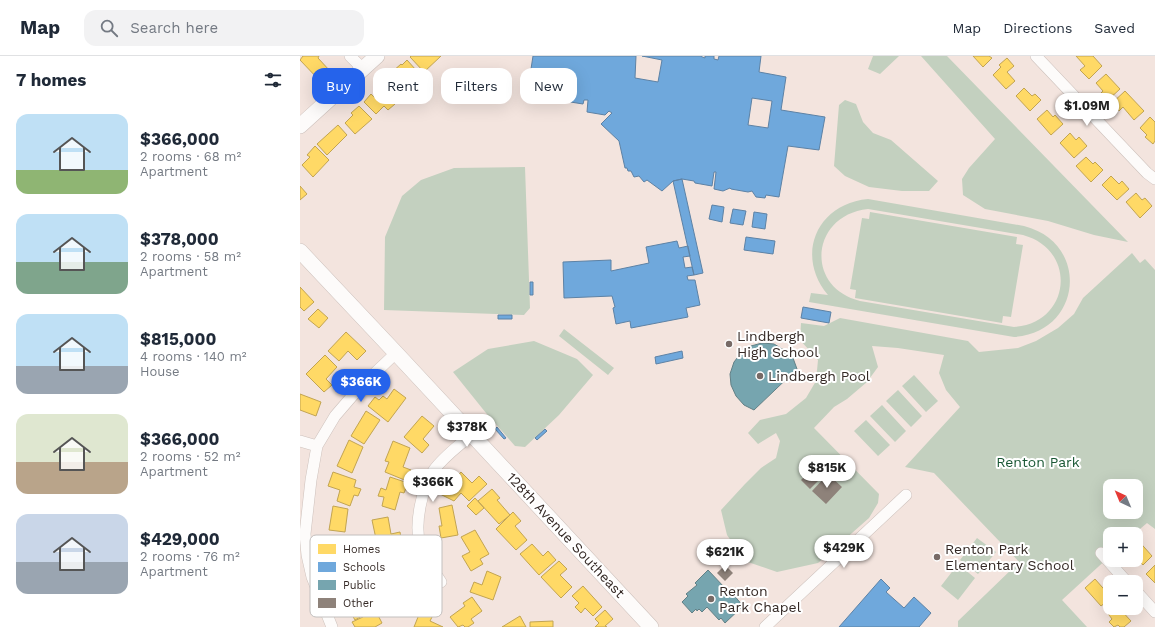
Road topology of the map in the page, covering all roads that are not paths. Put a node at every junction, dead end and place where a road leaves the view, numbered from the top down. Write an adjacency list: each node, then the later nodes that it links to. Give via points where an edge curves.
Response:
1 (350, 56): 4 (street)
2 (377, 56): 5 (street)
3 (1037, 56): 8 (street, via 1146,173)
4 (362, 68)
5 (364, 68)
6 (324, 104): 7 (street)
7 (300, 126)
8 (1155, 179)
9 (300, 251): 10 (street, 128th Avenue Southeast)
10 (396, 353): 11 (street, 128th Avenue Southeast); 13 (street, via 360,387 335,416)
11 (472, 434): 15 (street, via 434,470 425,487 421,501); 23 (street, 128th Avenue Southeast)
12 (300, 441): 13 (street)
13 (318, 446): 17 (street, via 305,534)
14 (906, 495): 24 (street)
15 (419, 535)
16 (1101, 553): 18 (street)
17 (310, 565)
18 (1121, 575)
19 (1143, 599): 20 (street)
20 (1155, 612)
21 (328, 617): 22 (street)
22 (332, 627)
23 (651, 627)
24 (765, 627)

